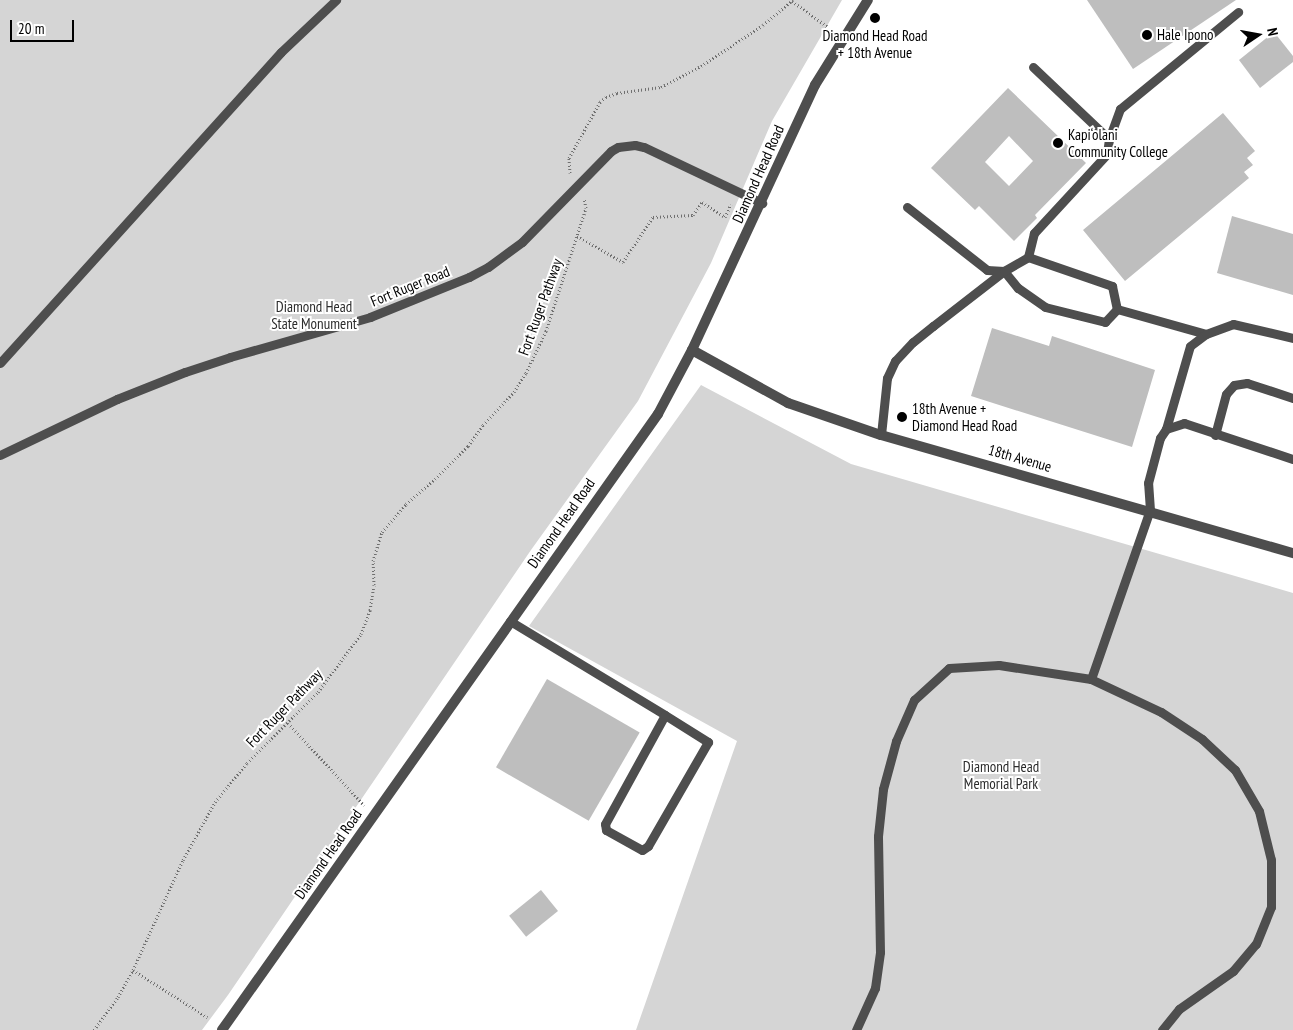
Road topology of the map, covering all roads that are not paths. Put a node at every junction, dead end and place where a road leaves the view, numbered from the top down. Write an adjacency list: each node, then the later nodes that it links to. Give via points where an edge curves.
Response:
1 (336, 0): 3 (lane)
2 (868, 0): 7 (street, Diamond Head Road, via 815,86)
3 (329, 4): 15 (lane)
4 (1238, 12): 6 (lane, via 1120,109)
5 (1033, 67): 6 (lane)
6 (1109, 139): 9 (lane, via 1107,154 1034,233)
7 (762, 203): 14 (street, Diamond Head Road); 20 (lane, Fort Ruger Road, via 644,147 618,147 522,242 468,277 370,317 185,372)
8 (907, 206): 10 (lane, via 987,270)
9 (1028, 258): 10 (lane); 11 (lane, via 1112,286)
10 (1004, 271): 11 (lane, via 1018,288 1045,307 1105,322); 18 (lane, via 913,342 895,361 886,378)
11 (1117, 309): 12 (lane)
12 (1206, 334): 13 (lane, via 1233,324); 17 (lane, via 1190,346)
13 (1293, 338)
14 (692, 350): 18 (street, 18th Avenue, via 788,403); 24 (street, Diamond Head Road, via 658,414)
15 (0, 363)
16 (1293, 398): 19 (lane, via 1247,383 1234,385 1226,394)
17 (1166, 429): 19 (lane, via 1184,424); 22 (lane, via 1160,438 1148,482)
18 (881, 435): 22 (street, 18th Avenue)
19 (1215, 435): 21 (lane)
20 (0, 455)
21 (1293, 459)
22 (1150, 510): 23 (street, 18th Avenue); 25 (lane)
23 (1293, 553)
24 (510, 622): 26 (lane); 27 (street, Diamond Head Road)
25 (1091, 679): 28 (lane, via 999,665 949,668 914,700 896,741 883,789 878,836 880,952 875,988); 29 (lane, via 1162,712 1202,739 1235,770 1259,812 1271,860 1271,907 1256,944 1233,971 1179,1009)
26 (665, 714): 26 (lane, via 708,742 648,846 642,850 606,830 604,824)
27 (222, 1030)
28 (856, 1030)
29 (1162, 1030)

